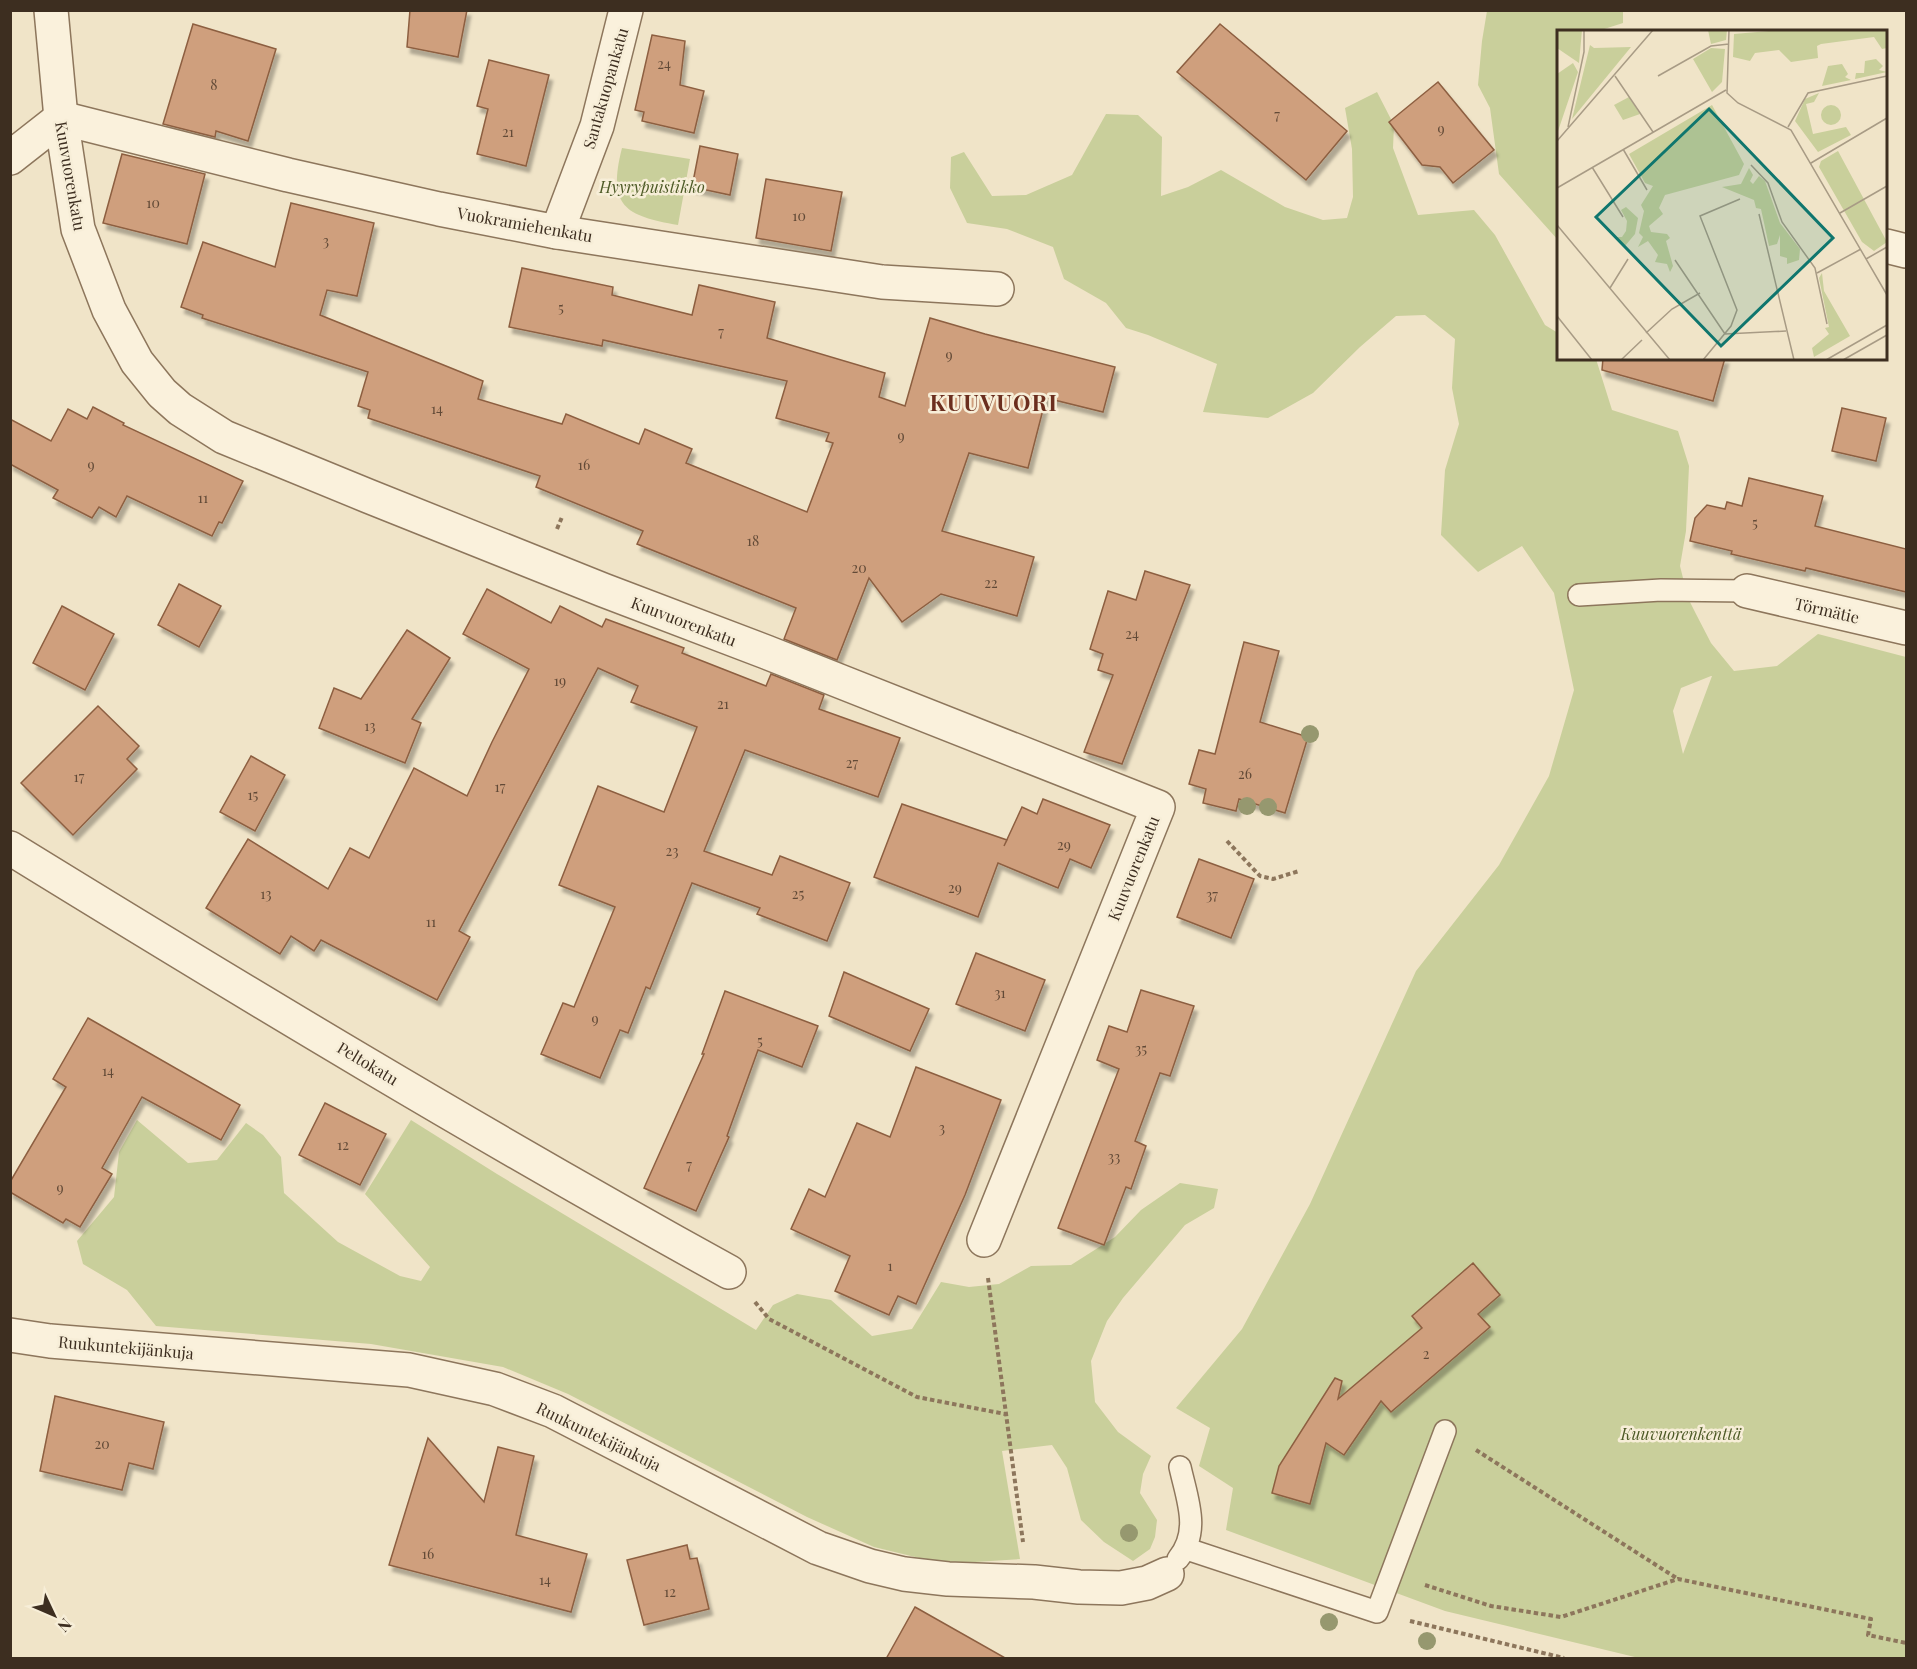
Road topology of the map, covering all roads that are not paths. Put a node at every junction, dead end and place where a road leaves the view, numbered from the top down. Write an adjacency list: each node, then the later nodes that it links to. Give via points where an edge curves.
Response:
1 (51, 10): 3 (street, Kuuvuorenkatu)
2 (626, 10): 5 (street, Santakuopankatu, via 597,126)
3 (61, 117): 4 (street); 5 (street, Vuokramiehenkatu, via 288,175); 13 (street, Kuuvuorenkatu, via 78,229 109,310 137,362 162,393 224,437 1158,807)
4 (10, 158)
5 (557, 232): 8 (street, Vuokramiehenkatu, via 882,282)
6 (1887, 246): 7 (street)
7 (1906, 251)
8 (997, 289)
9 (1747, 591): 10 (lane, via 1661,590); 11 (street, Törmätie)
10 (1580, 595)
11 (1906, 628)
12 (10, 848): 14 (street, Peltokatu, via 587,1194)
13 (984, 1240)
14 (729, 1272)
15 (10, 1335): 19 (street, Ruukuntekijänkuja, via 409,1370 495,1389 553,1411 818,1548 904,1574 948,1580 1121,1588)
16 (1445, 1431): 18 (lane, via 1377,1612)
17 (1180, 1467): 18 (lane, via 1192,1525)
18 (1186, 1549): 19 (lane)
19 (1167, 1574)

